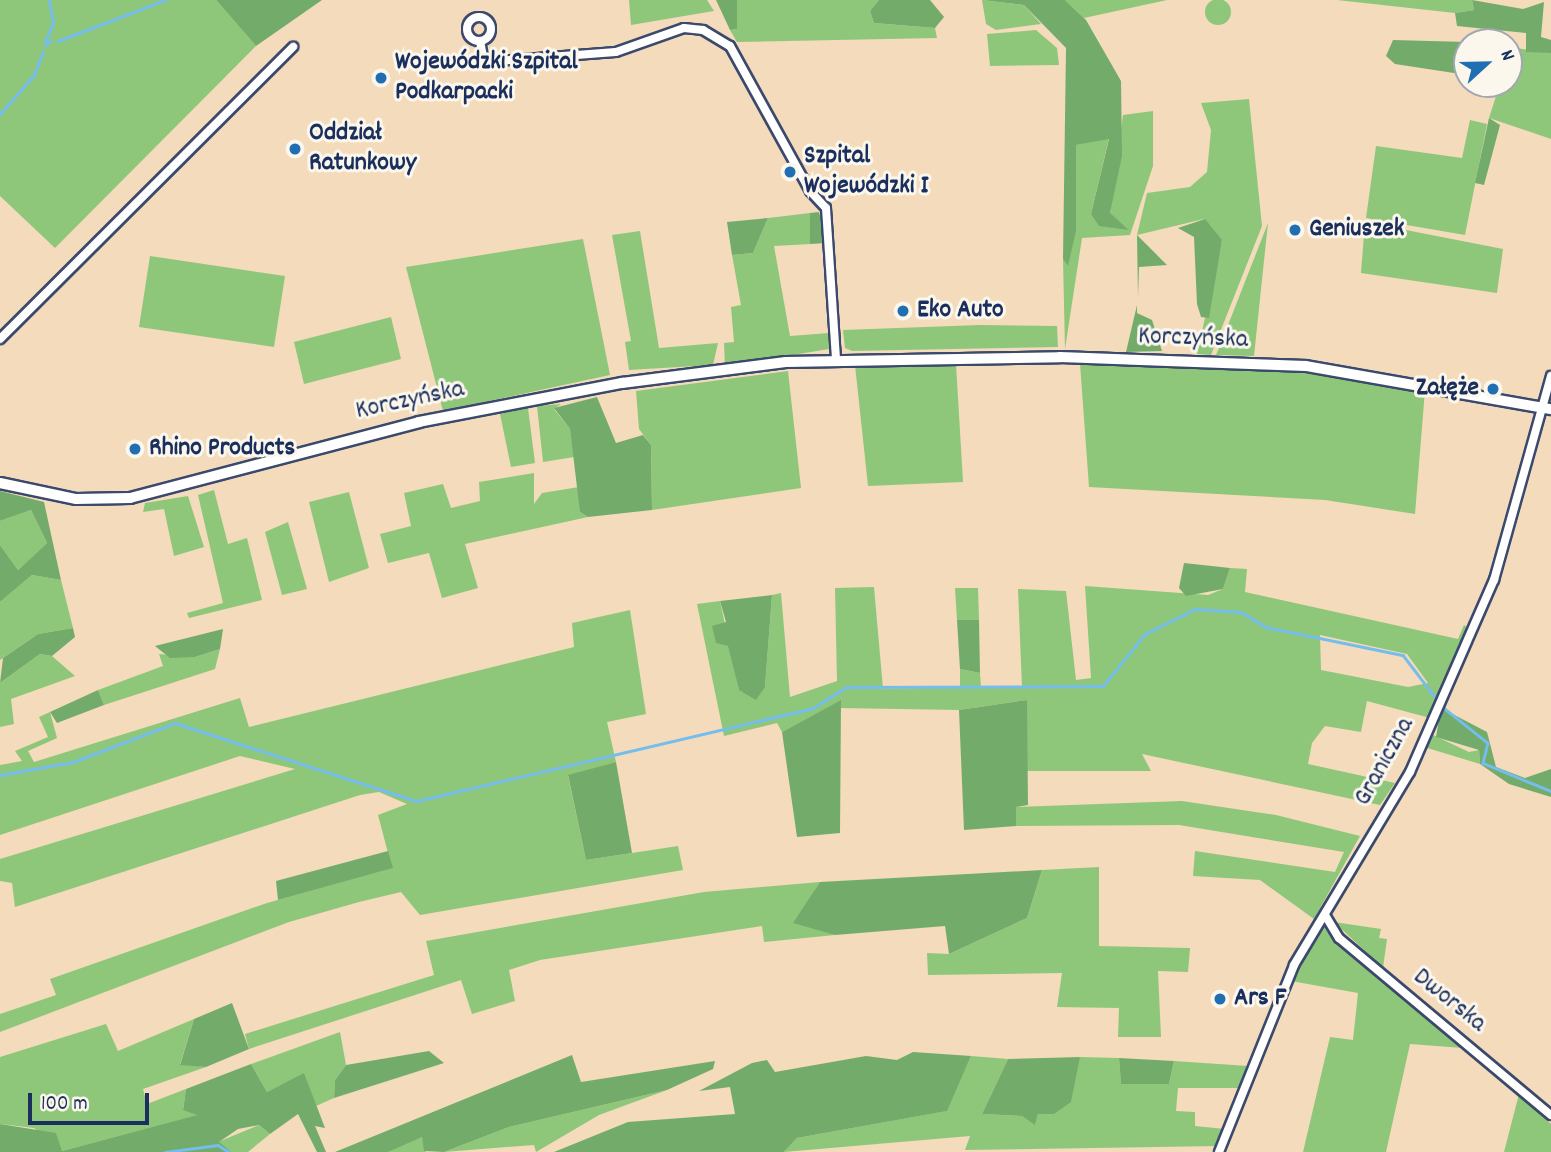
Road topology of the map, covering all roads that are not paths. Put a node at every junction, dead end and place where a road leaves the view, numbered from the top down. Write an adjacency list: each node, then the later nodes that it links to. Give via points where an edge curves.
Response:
1 (480, 41): 4 (street, via 484,62 616,52 684,28 703,30 730,46 810,191 826,208)
2 (293, 47): 3 (street)
3 (0, 339)
4 (836, 360): 6 (main road, Korczyńska, via 1060,357 1306,366); 7 (main road, Korczyńska, via 622,383 507,404 338,440 205,483 130,498 76,499)
5 (1551, 376): 6 (street, Graniczna)
6 (1547, 409): 8 (street, Graniczna, via 1494,580 1410,772)
7 (0, 483)
8 (1325, 915): 9 (street, Dworska, via 1339,937); 10 (street, Graniczna, via 1294,965)
9 (1551, 1115)
10 (1219, 1152)

